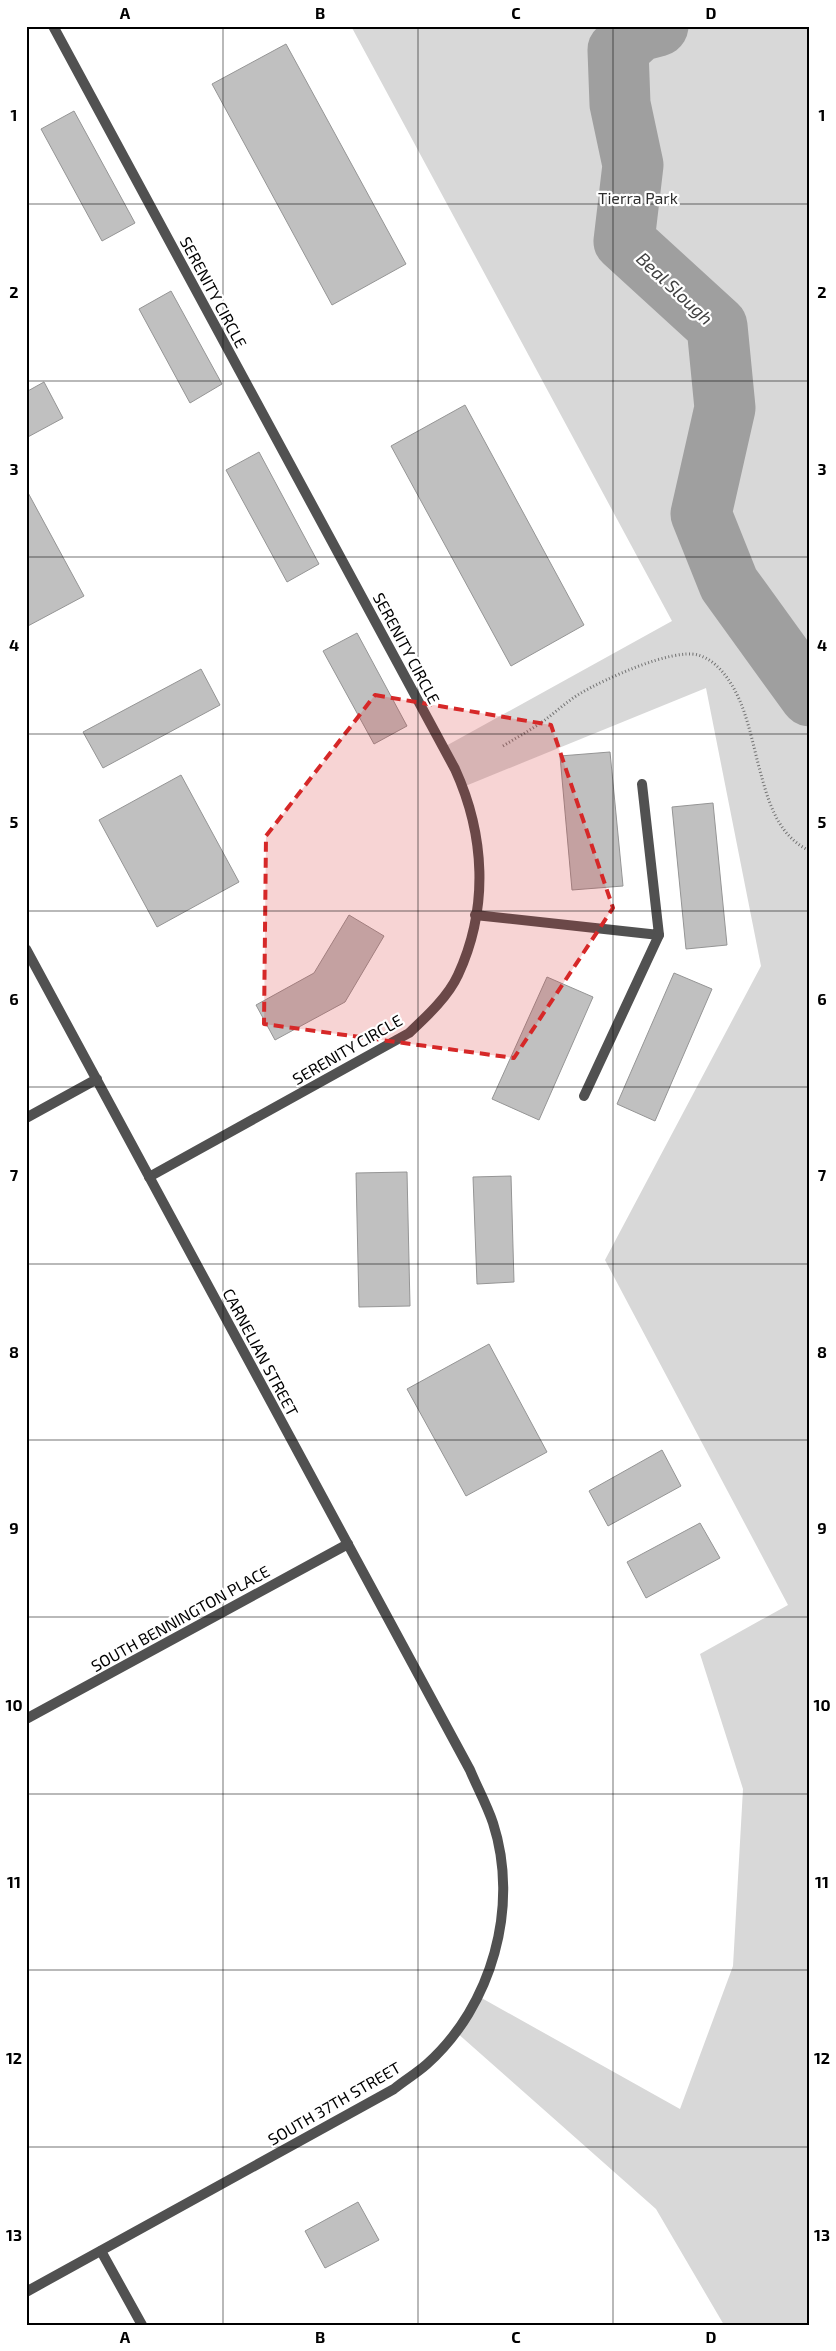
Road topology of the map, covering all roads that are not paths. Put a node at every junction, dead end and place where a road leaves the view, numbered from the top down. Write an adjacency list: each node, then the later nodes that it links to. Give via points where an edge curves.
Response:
1 (53, 26): 3 (street, SERENITY CIRCLE, via 455,769 473,815 480,854)
2 (642, 784): 4 (street)
3 (475, 915): 4 (street); 9 (street, SERENITY CIRCLE, via 472,938 458,977 410,1033)
4 (659, 935): 7 (street)
5 (26, 949): 6 (street, CARNELIAN STREET)
6 (97, 1079): 8 (street); 9 (street, CARNELIAN STREET)
7 (584, 1096)
8 (26, 1118)
9 (149, 1177): 10 (street, CARNELIAN STREET)
10 (348, 1544): 11 (street, SOUTH BENNINGTON PLACE); 12 (street, CARNELIAN STREET)
11 (26, 1719)
12 (470, 1770): 13 (street, SOUTH 37TH STREET, via 493,1822 502,1864 503,1906 494,1957 478,1996 456,2032 428,2064 394,2089)
13 (101, 2251): 14 (street, SOUTH 37TH STREET); 15 (street)
14 (26, 2292)
15 (142, 2325)

